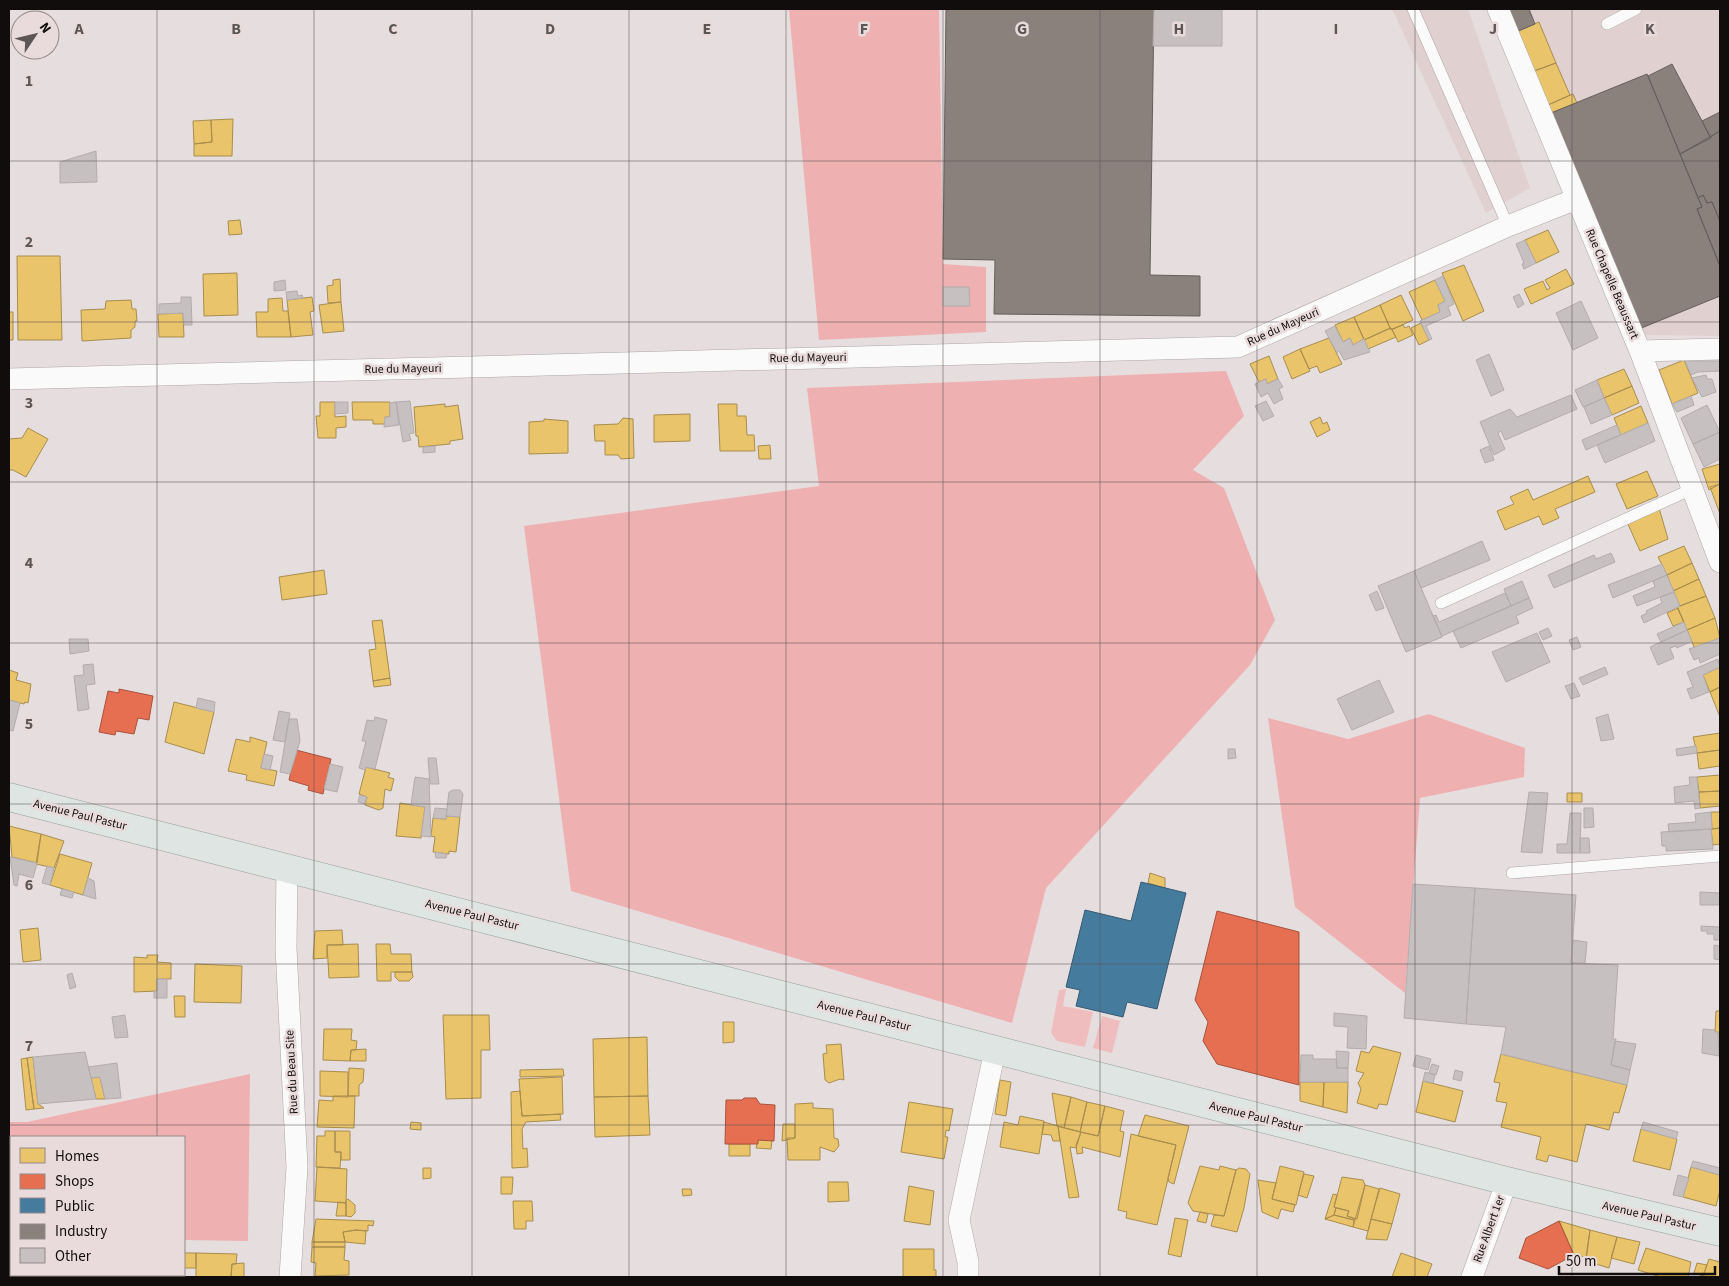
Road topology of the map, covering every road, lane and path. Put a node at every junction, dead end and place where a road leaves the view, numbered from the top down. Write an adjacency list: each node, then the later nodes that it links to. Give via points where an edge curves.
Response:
1 (1413, 9): 6 (lane)
2 (1498, 9): 5 (street, Rue Chapelle Beaussart)
3 (1636, 9): 4 (lane)
4 (1607, 24)
5 (1576, 199): 6 (street, Rue du Mayeuri); 8 (street, Rue Chapelle Beaussart)
6 (1508, 226): 9 (street, Rue du Mayeuri, via 1238,347)
7 (1720, 349): 8 (street)
8 (1640, 351): 10 (street, Rue Chapelle Beaussart)
9 (9, 379)
10 (1692, 488): 11 (street, Rue Chapelle Beaussart); 12 (lane)
11 (1720, 562)
12 (1441, 603)
13 (9, 797): 15 (main road, Avenue Paul Pastur)
14 (1720, 856): 16 (lane)
15 (287, 868): 17 (main road, Avenue Paul Pastur); 20 (street, Rue du Beau Site, via 286,948 297,1167)
16 (1512, 873)
17 (996, 1050): 18 (main road, Avenue Paul Pastur); 21 (street, via 959,1220)
18 (1507, 1181): 19 (main road, Avenue Paul Pastur); 22 (street, Rue Albert 1er)
19 (1720, 1232)
20 (290, 1277)
21 (968, 1277)
22 (1472, 1277)

